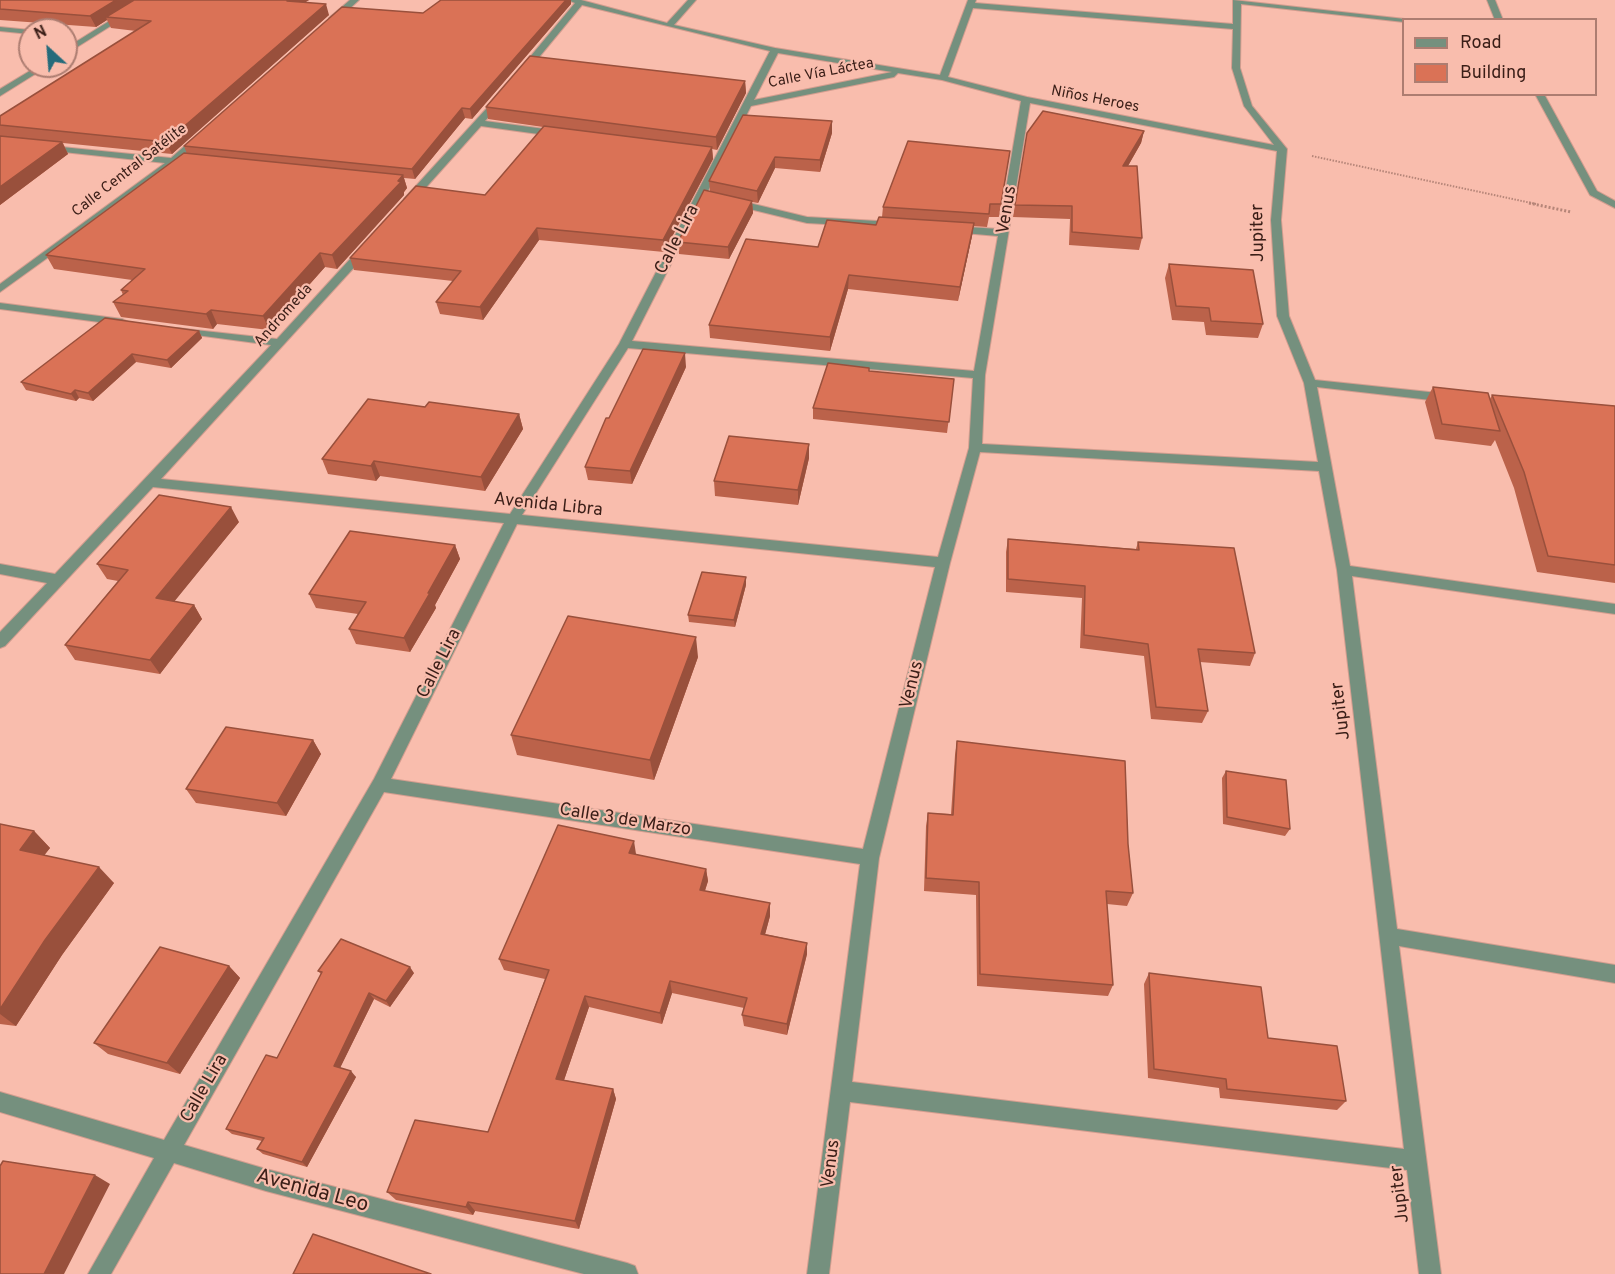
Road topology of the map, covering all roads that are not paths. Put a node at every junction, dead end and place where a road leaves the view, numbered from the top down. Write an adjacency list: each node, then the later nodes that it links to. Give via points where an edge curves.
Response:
1 (148, 0): 16 (street)
2 (355, 0): 14 (street)
3 (692, 0): 10 (street)
4 (1491, 0): 8 (street)
5 (576, 1): 10 (street, Niños Heroes); 26 (street)
6 (1237, 1): 9 (street); 11 (street)
7 (971, 2): 11 (street); 21 (street)
8 (1498, 18)
9 (1402, 19)
10 (669, 26): 18 (street, Niños Heroes)
11 (1236, 27): 30 (street, via 1236,68 1248,106)
12 (0, 29): 13 (street)
13 (18, 31)
14 (320, 31)
15 (78, 38): 16 (street)
16 (88, 39): 17 (street)
17 (78, 45)
18 (775, 50): 19 (street, Niños Heroes); 25 (street, Calle Lira)
19 (901, 73): 21 (street, Niños Heroes); 25 (street, Calle Vía Láctea)
20 (24, 78): 22 (street)
21 (943, 78): 24 (street, Niños Heroes)
22 (0, 93)
23 (1540, 96): 34 (street, via 1593,193)
24 (1026, 100): 30 (street, Niños Heroes); 38 (street, Venus)
25 (747, 104): 33 (street, Calle Lira, via 718,154)
26 (480, 123): 28 (street); 35 (street, via 416,185)
27 (207, 130): 31 (street, Calle Central Satélite)
28 (572, 135)
29 (34, 146): 31 (street)
30 (1282, 149): 47 (street, Jupiter, via 1276,220 1283,316)
31 (172, 161): 32 (street); 40 (street, Calle Central Satélite)
32 (184, 162)
33 (711, 197): 36 (street, via 807,220); 45 (street, Calle Lira)
34 (1615, 205)
35 (398, 212)
36 (910, 226)
37 (944, 229): 38 (street)
38 (1004, 233): 46 (street, Venus)
39 (375, 238): 44 (street, Andromeda)
40 (0, 289)
41 (0, 306): 42 (street)
42 (140, 324)
43 (164, 328): 44 (street)
44 (280, 343): 51 (street, Andromeda)
45 (625, 344): 46 (street); 52 (street, Calle Lira)
46 (979, 375): 49 (street, Venus)
47 (1310, 382): 48 (street); 50 (street, Jupiter)
48 (1463, 400)
49 (975, 447): 50 (street); 53 (street, Venus)
50 (1326, 467): 55 (street, Jupiter)
51 (150, 482): 52 (street, Avenida Libra); 56 (street, Andromeda)
52 (512, 520): 53 (street, Avenida Libra); 59 (street, Calle Lira)
53 (943, 563): 60 (street, Venus)
54 (0, 568): 56 (street)
55 (1344, 570): 57 (street); 61 (street, Jupiter)
56 (57, 580): 58 (street, Andromeda)
57 (1615, 609)
58 (0, 642)
59 (380, 784): 60 (street, Calle 3 de Marzo); 65 (street, Calle Lira)
60 (870, 858): 63 (street, Venus)
61 (1389, 936): 62 (street); 66 (street, Jupiter)
62 (1615, 974)
63 (842, 1091): 66 (street); 69 (street, Venus)
64 (0, 1102): 65 (street, Avenida Leo)
65 (169, 1151): 67 (street, Calle Lira); 68 (street, Avenida Leo)
66 (1417, 1161): 70 (street, Jupiter)
67 (99, 1274)
68 (627, 1274)
69 (819, 1274)
70 (1430, 1274)

